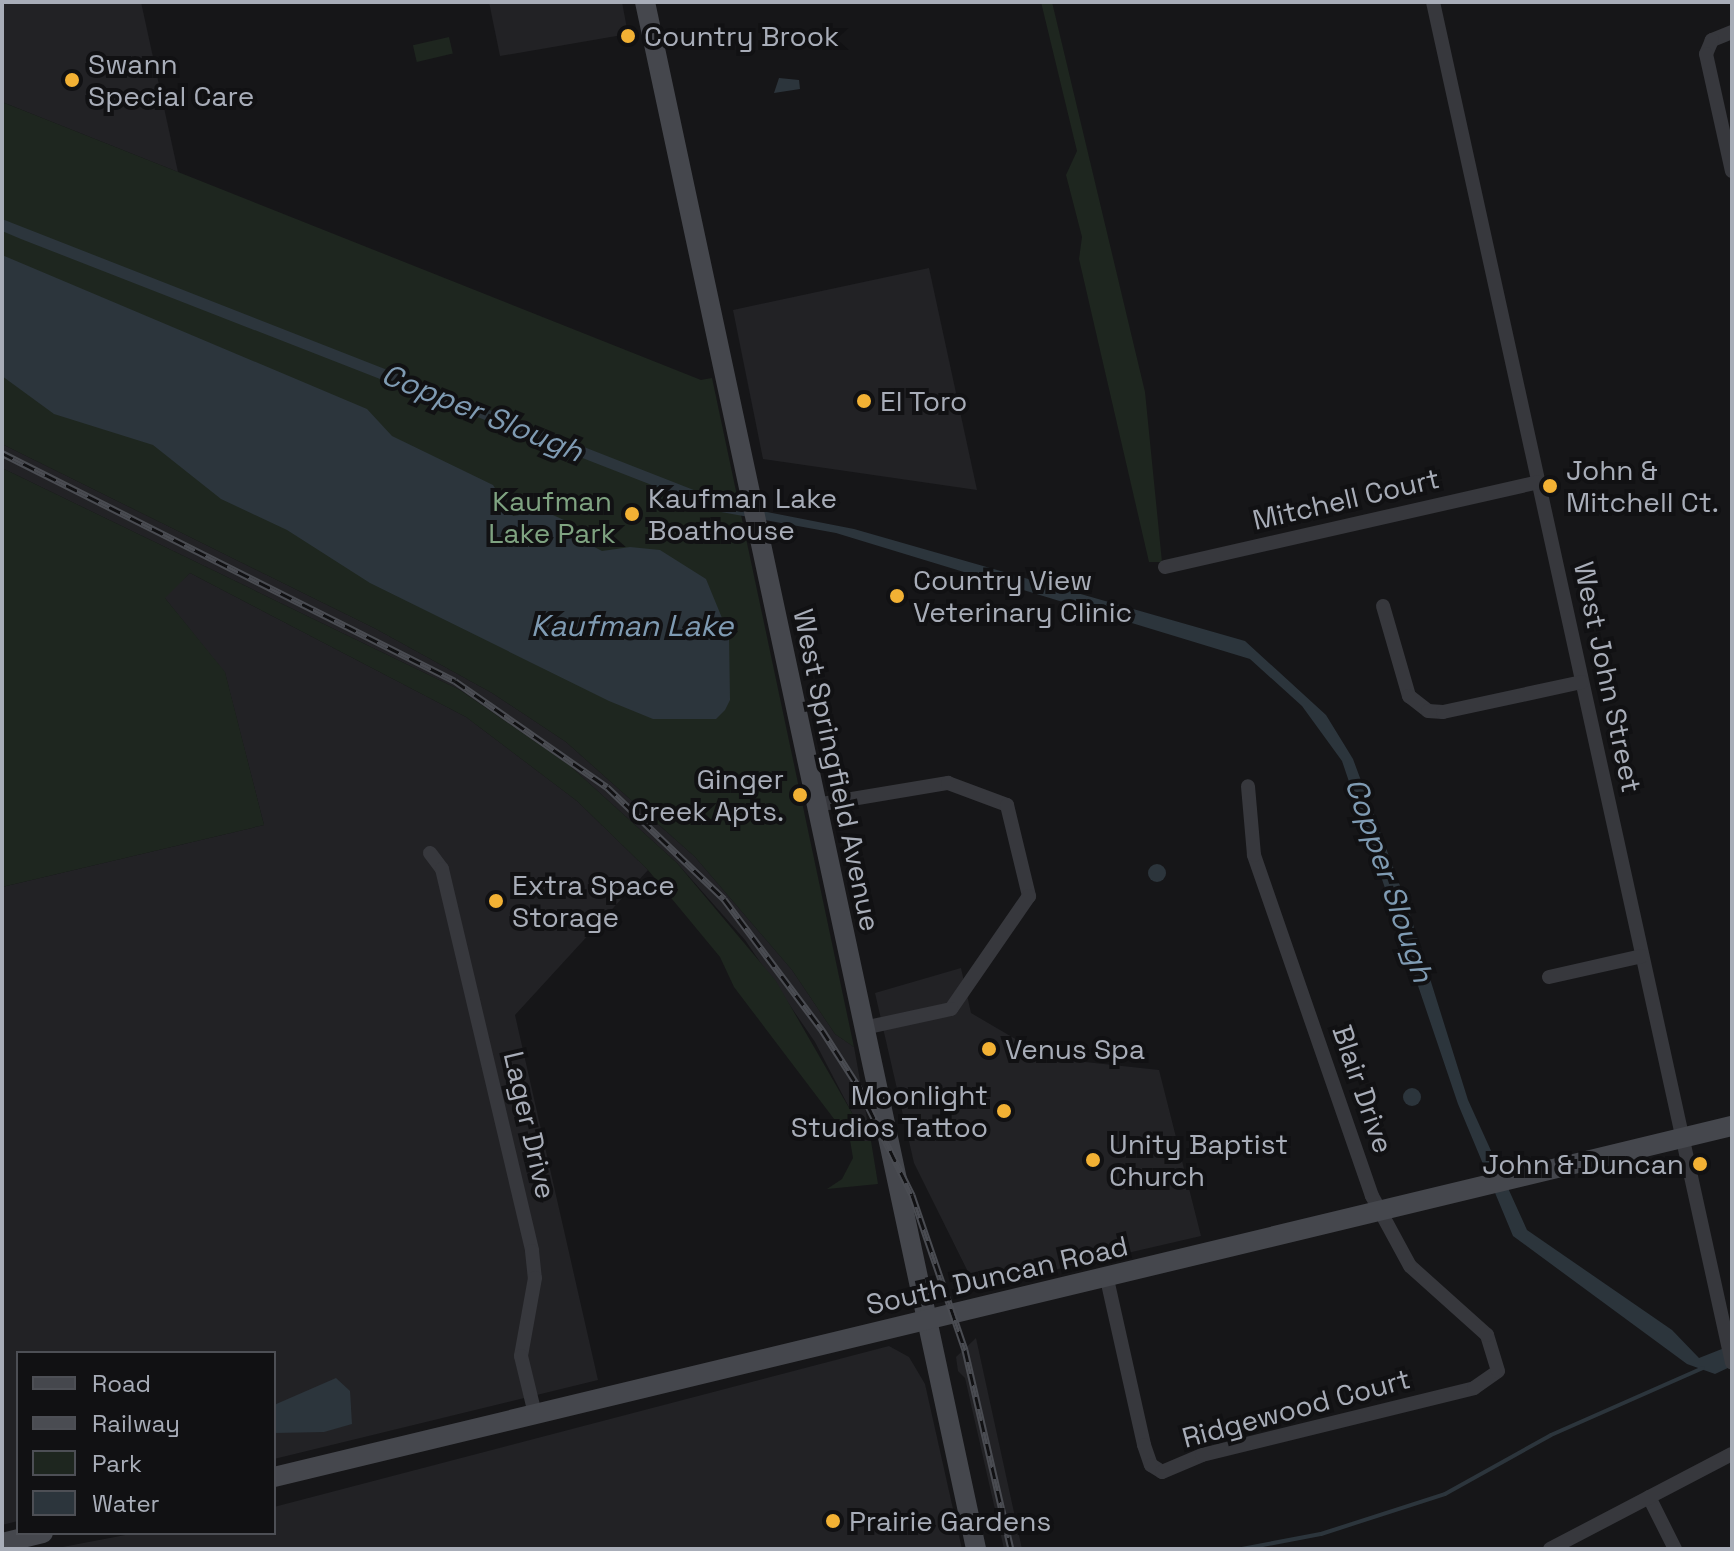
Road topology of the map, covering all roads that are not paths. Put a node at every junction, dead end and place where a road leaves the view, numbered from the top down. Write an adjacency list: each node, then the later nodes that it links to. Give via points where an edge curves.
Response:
1 (645, 2): 10 (main road, West Springfield Avenue)
2 (1433, 2): 5 (street, West John Street)
3 (1732, 32): 4 (street, via 1710,44 1707,65)
4 (1732, 171)
5 (1538, 482): 6 (street, Mitchell Court); 8 (street, West John Street)
6 (1165, 567)
7 (1383, 606): 8 (street, via 1409,696 1428,711)
8 (1582, 682): 12 (street, West John Street)
9 (1248, 786): 17 (street, Blair Drive, via 1254,855)
10 (816, 805): 14 (main road, West Springfield Avenue); 14 (street, via 948,783 1007,805 1029,896 951,1009)
11 (430, 853): 22 (street, Lager Drive, via 442,869 532,1251 535,1278 521,1356)
12 (1642, 956): 13 (street); 16 (street, West John Street)
13 (1549, 977)
14 (864, 1028): 19 (main road, West Springfield Avenue)
15 (1732, 1126): 16 (main road, South Duncan Road)
16 (1682, 1138): 17 (main road, South Duncan Road); 20 (street, West John Street)
17 (1380, 1213): 18 (main road, South Duncan Road); 21 (street, Blair Drive, via 1410,1266 1487,1335)
18 (1107, 1279): 19 (main road, South Duncan Road); 21 (street, Ridgewood Court, via 1144,1445 1151,1465 1162,1472 1202,1455 1474,1388)
19 (925, 1319): 22 (main road, South Duncan Road); 28 (main road, West Springfield Avenue)
20 (1732, 1363)
21 (1498, 1371)
22 (535, 1414): 24 (main road, South Duncan Road)
23 (1732, 1454): 25 (street)
24 (276, 1477)
25 (1649, 1497): 29 (street); 30 (street)
26 (35, 1535): 27 (main road)
27 (2, 1543)
28 (976, 1549)
29 (1550, 1549)
30 (1675, 1549)

